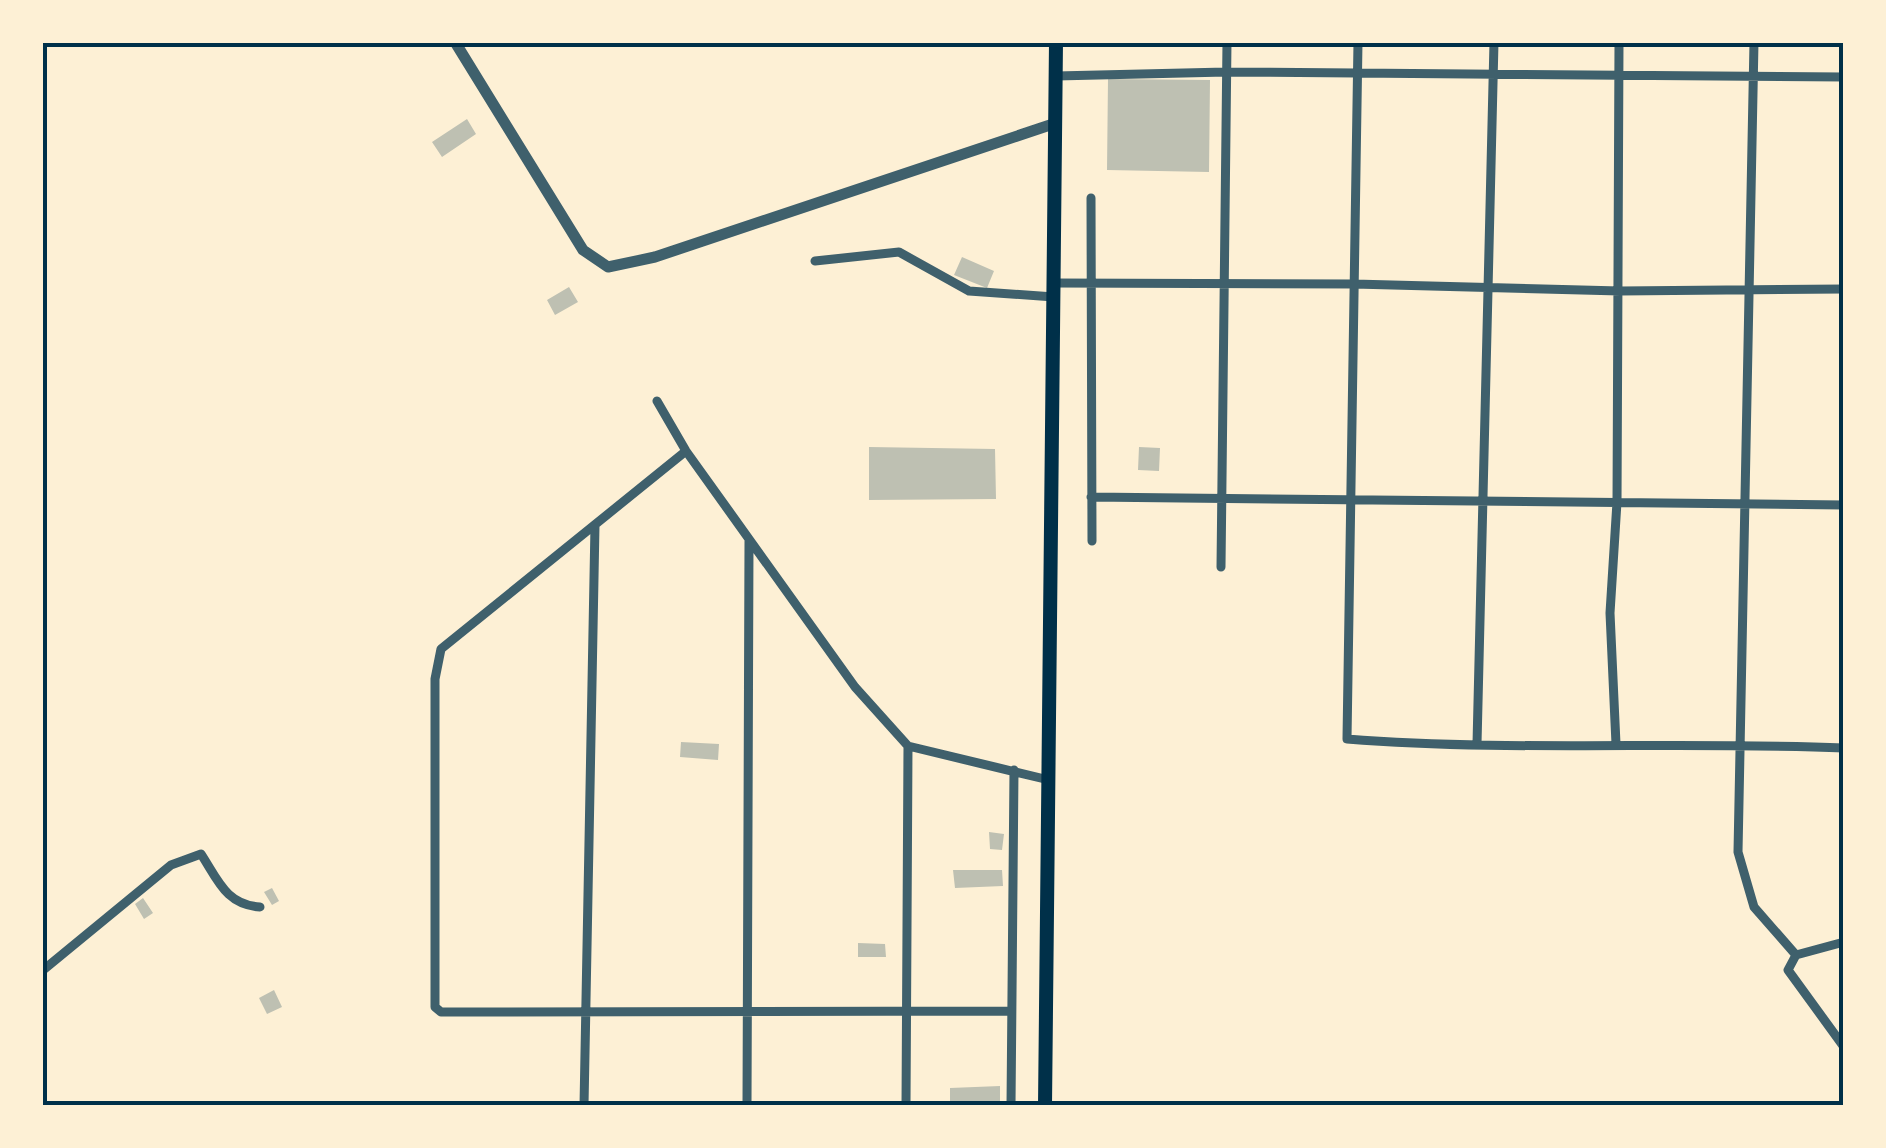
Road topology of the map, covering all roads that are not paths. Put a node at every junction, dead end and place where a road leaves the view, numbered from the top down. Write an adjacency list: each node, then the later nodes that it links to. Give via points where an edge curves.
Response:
1 (456, 42): 15 (street, via 583,250 608,267 656,257)
2 (1056, 42): 12 (main road)
3 (1226, 42): 8 (street)
4 (1358, 42): 9 (street)
5 (1494, 42): 10 (street)
6 (1620, 42): 11 (street)
7 (1754, 42): 14 (street)
8 (1226, 72): 9 (street); 12 (street); 19 (street)
9 (1357, 72): 10 (street); 20 (street)
10 (1494, 72): 11 (street); 21 (street)
11 (1619, 75): 14 (street); 24 (street)
12 (1056, 76): 15 (main road)
13 (1844, 77): 14 (street)
14 (1754, 78): 25 (street)
15 (1053, 124): 23 (main road)
16 (1091, 198): 18 (street)
17 (815, 261): 23 (street, via 899,252 969,291)
18 (1092, 280): 19 (street); 23 (street); 28 (street)
19 (1222, 282): 20 (street); 29 (street)
20 (1354, 284): 21 (street); 30 (street)
21 (1490, 289): 24 (street); 31 (street)
22 (1844, 289): 25 (street)
23 (1054, 290): 45 (main road)
24 (1620, 291): 25 (street); 32 (street)
25 (1752, 291): 33 (street)
26 (657, 400): 27 (street)
27 (686, 451): 35 (street); 36 (street)
28 (1091, 496): 29 (street); 37 (street)
29 (1220, 497): 30 (street); 38 (street)
30 (1350, 499): 31 (street); 39 (street, via 1347,739)
31 (1482, 501): 32 (street); 39 (street)
32 (1617, 502): 33 (street); 40 (street, via 1610,613)
33 (1746, 505): 34 (street); 41 (street)
34 (1844, 505)
35 (594, 525): 53 (street); 53 (street, via 448,639 435,679 434,1007)
36 (748, 538): 42 (street, via 854,687); 50 (street)
37 (1092, 541)
38 (1221, 567)
39 (1477, 744): 40 (street)
40 (1616, 744): 41 (street)
41 (1740, 744): 43 (street); 48 (street, via 1738,852 1754,907)
42 (908, 746): 44 (street); 51 (street)
43 (1844, 748)
44 (1014, 770): 45 (street); 52 (street)
45 (1049, 780): 59 (main road)
46 (260, 907): 49 (street, via 242,906 224,894 201,854 188,856)
47 (1844, 942): 48 (street)
48 (1796, 955): 54 (street, via 1788,964 1790,977)
49 (42, 971)
50 (748, 1011): 51 (street); 53 (street); 56 (street)
51 (908, 1011): 52 (street); 57 (street)
52 (1012, 1011): 58 (street)
53 (586, 1012): 55 (street)
54 (1844, 1047)
55 (584, 1106)
56 (747, 1106)
57 (906, 1106)
58 (1011, 1106)
59 (1045, 1106)

